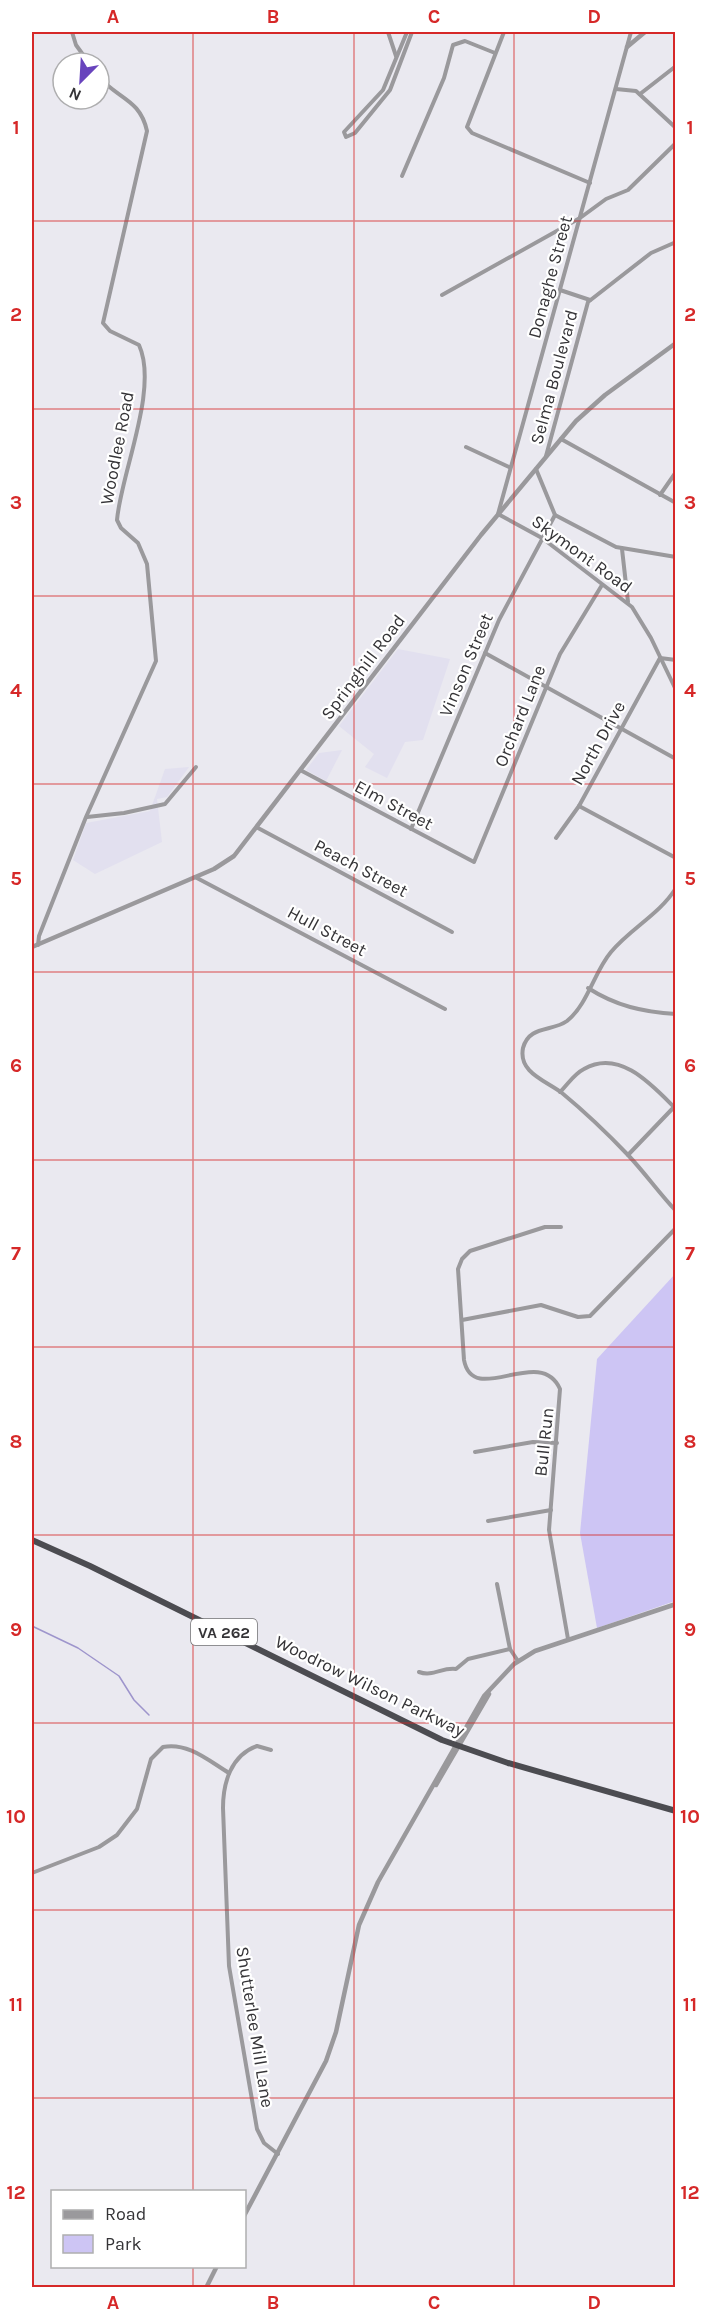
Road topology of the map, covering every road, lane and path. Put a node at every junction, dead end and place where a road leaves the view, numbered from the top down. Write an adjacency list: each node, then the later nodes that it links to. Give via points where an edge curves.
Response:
1 (72, 32): 9 (street)
2 (388, 32): 11 (street)
3 (406, 32): 11 (street)
4 (412, 32): 11 (street, via 390,90 355,133 346,137 344,132 383,90)
5 (504, 32): 10 (street)
6 (631, 32): 8 (street, Donaghe Street)
7 (645, 32): 8 (street)
8 (627, 47): 13 (street, Donaghe Street)
9 (80, 51)
10 (495, 53): 18 (street, via 464,40 453,45 444,78); 19 (street, via 469,130)
11 (396, 59)
12 (675, 66): 15 (street)
13 (616, 89): 15 (street); 19 (street, Donaghe Street)
14 (111, 90): 51 (street, Woodlee Road, via 139,108 147,131 103,323 110,331 138,344 142,353 143,405 117,520 138,543 146,559 156,656)
15 (640, 94): 16 (street)
16 (675, 128)
17 (675, 143): 20 (street, via 633,187 606,199)
18 (402, 176)
19 (590, 183): 20 (street, Donaghe Street)
20 (580, 218): 22 (street, Donaghe Street); 23 (street)
21 (675, 242): 24 (street, Selma Boulevard, via 651,254)
22 (560, 290): 24 (street); 29 (street, Donaghe Street)
23 (442, 295)
24 (590, 300): 28 (street, Selma Boulevard)
25 (675, 343): 26 (street, Springhill Road, via 590,408)
26 (561, 440): 28 (street, Springhill Road); 32 (street)
27 (466, 447): 29 (street)
28 (546, 458): 30 (street, Springhill Road)
29 (509, 467): 34 (street, Donaghe Street)
30 (536, 468): 34 (street, Springhill Road); 35 (street)
31 (675, 472): 32 (street)
32 (660, 495): 33 (street)
33 (675, 503)
34 (498, 514): 36 (street, Skymont Road); 49 (street, Springhill Road)
35 (555, 515): 36 (street, Vinson Street); 37 (street)
36 (542, 538): 39 (street, Skymont Road); 41 (street, Vinson Street)
37 (622, 549): 38 (street); 40 (street)
38 (675, 557)
39 (602, 585): 40 (street, Skymont Road); 44 (street, Orchard Lane, via 562,649)
40 (628, 604): 42 (street, Skymont Road)
41 (485, 653): 44 (street); 53 (street, Vinson Street)
42 (660, 658): 43 (street); 45 (street, Skymont Road); 46 (street, North Drive)
43 (675, 660)
44 (548, 687): 46 (street); 56 (street, Orchard Lane)
45 (675, 690)
46 (622, 728): 47 (street); 50 (street, North Drive)
47 (675, 759)
48 (196, 767): 51 (street, via 165,804)
49 (302, 771): 52 (street, Springhill Road); 53 (street, Elm Street)
50 (579, 806): 54 (street, North Drive); 55 (street)
51 (86, 817): 60 (street, Woodlee Road)
52 (258, 828): 57 (street, Springhill Road, via 231,859); 59 (street, Peach Street)
53 (411, 829): 56 (street, Elm Street)
54 (556, 838)
55 (675, 858)
56 (474, 862)
57 (195, 877): 60 (street, Springhill Road); 63 (street, Hull Street)
58 (675, 888): 62 (street, via 658,910 614,948)
59 (452, 932)
60 (38, 945): 61 (street, Springhill Road)
61 (32, 947)
62 (588, 988): 64 (street, via 630,1008); 65 (street, via 570,1018 536,1031 523,1048 524,1062 531,1073)
63 (446, 1009)
64 (675, 1014)
65 (560, 1092): 66 (street, via 583,1069 610,1064 638,1074); 67 (street)
66 (675, 1107): 67 (street)
67 (628, 1155): 68 (street)
68 (675, 1211)
69 (561, 1227): 71 (street, Bull Run, via 544,1227 465,1255 459,1269)
70 (675, 1228): 71 (street, via 590,1316 578,1317 541,1305)
71 (462, 1320): 72 (street, Bull Run, via 465,1365 473,1376 485,1380 536,1371 557,1382 562,1396)
72 (557, 1443): 73 (street, via 533,1442); 74 (street, Bull Run)
73 (475, 1452)
74 (551, 1510): 75 (street); 79 (street, Bull Run, via 549,1540)
75 (488, 1521)
76 (32, 1540): 83 (highway, Woodrow Wilson Parkway / VA 262)
77 (497, 1584): 80 (street)
78 (675, 1604): 79 (street)
79 (568, 1639): 81 (street)
80 (510, 1649): 81 (street); 82 (street, via 468,1659 456,1669)
81 (518, 1661): 83 (street, via 492,1688)
82 (419, 1672)
83 (457, 1746): 86 (highway, Woodrow Wilson Parkway / VA 262); 88 (street, via 378,1881 361,1919 330,2051)
84 (271, 1750): 85 (street, via 261,1746 248,1751)
85 (229, 1773): 87 (street, via 192,1751 176,1746 160,1748 148,1765 138,1806 117,1835 102,1845); 88 (street, Shutterlee Mill Lane, via 223,1798 231,1982 257,2129 264,2144)
86 (675, 1811)
87 (32, 1873)
88 (278, 2154): 89 (street)
89 (246, 2212)
90 (216, 2268): 91 (street)
91 (206, 2288)

